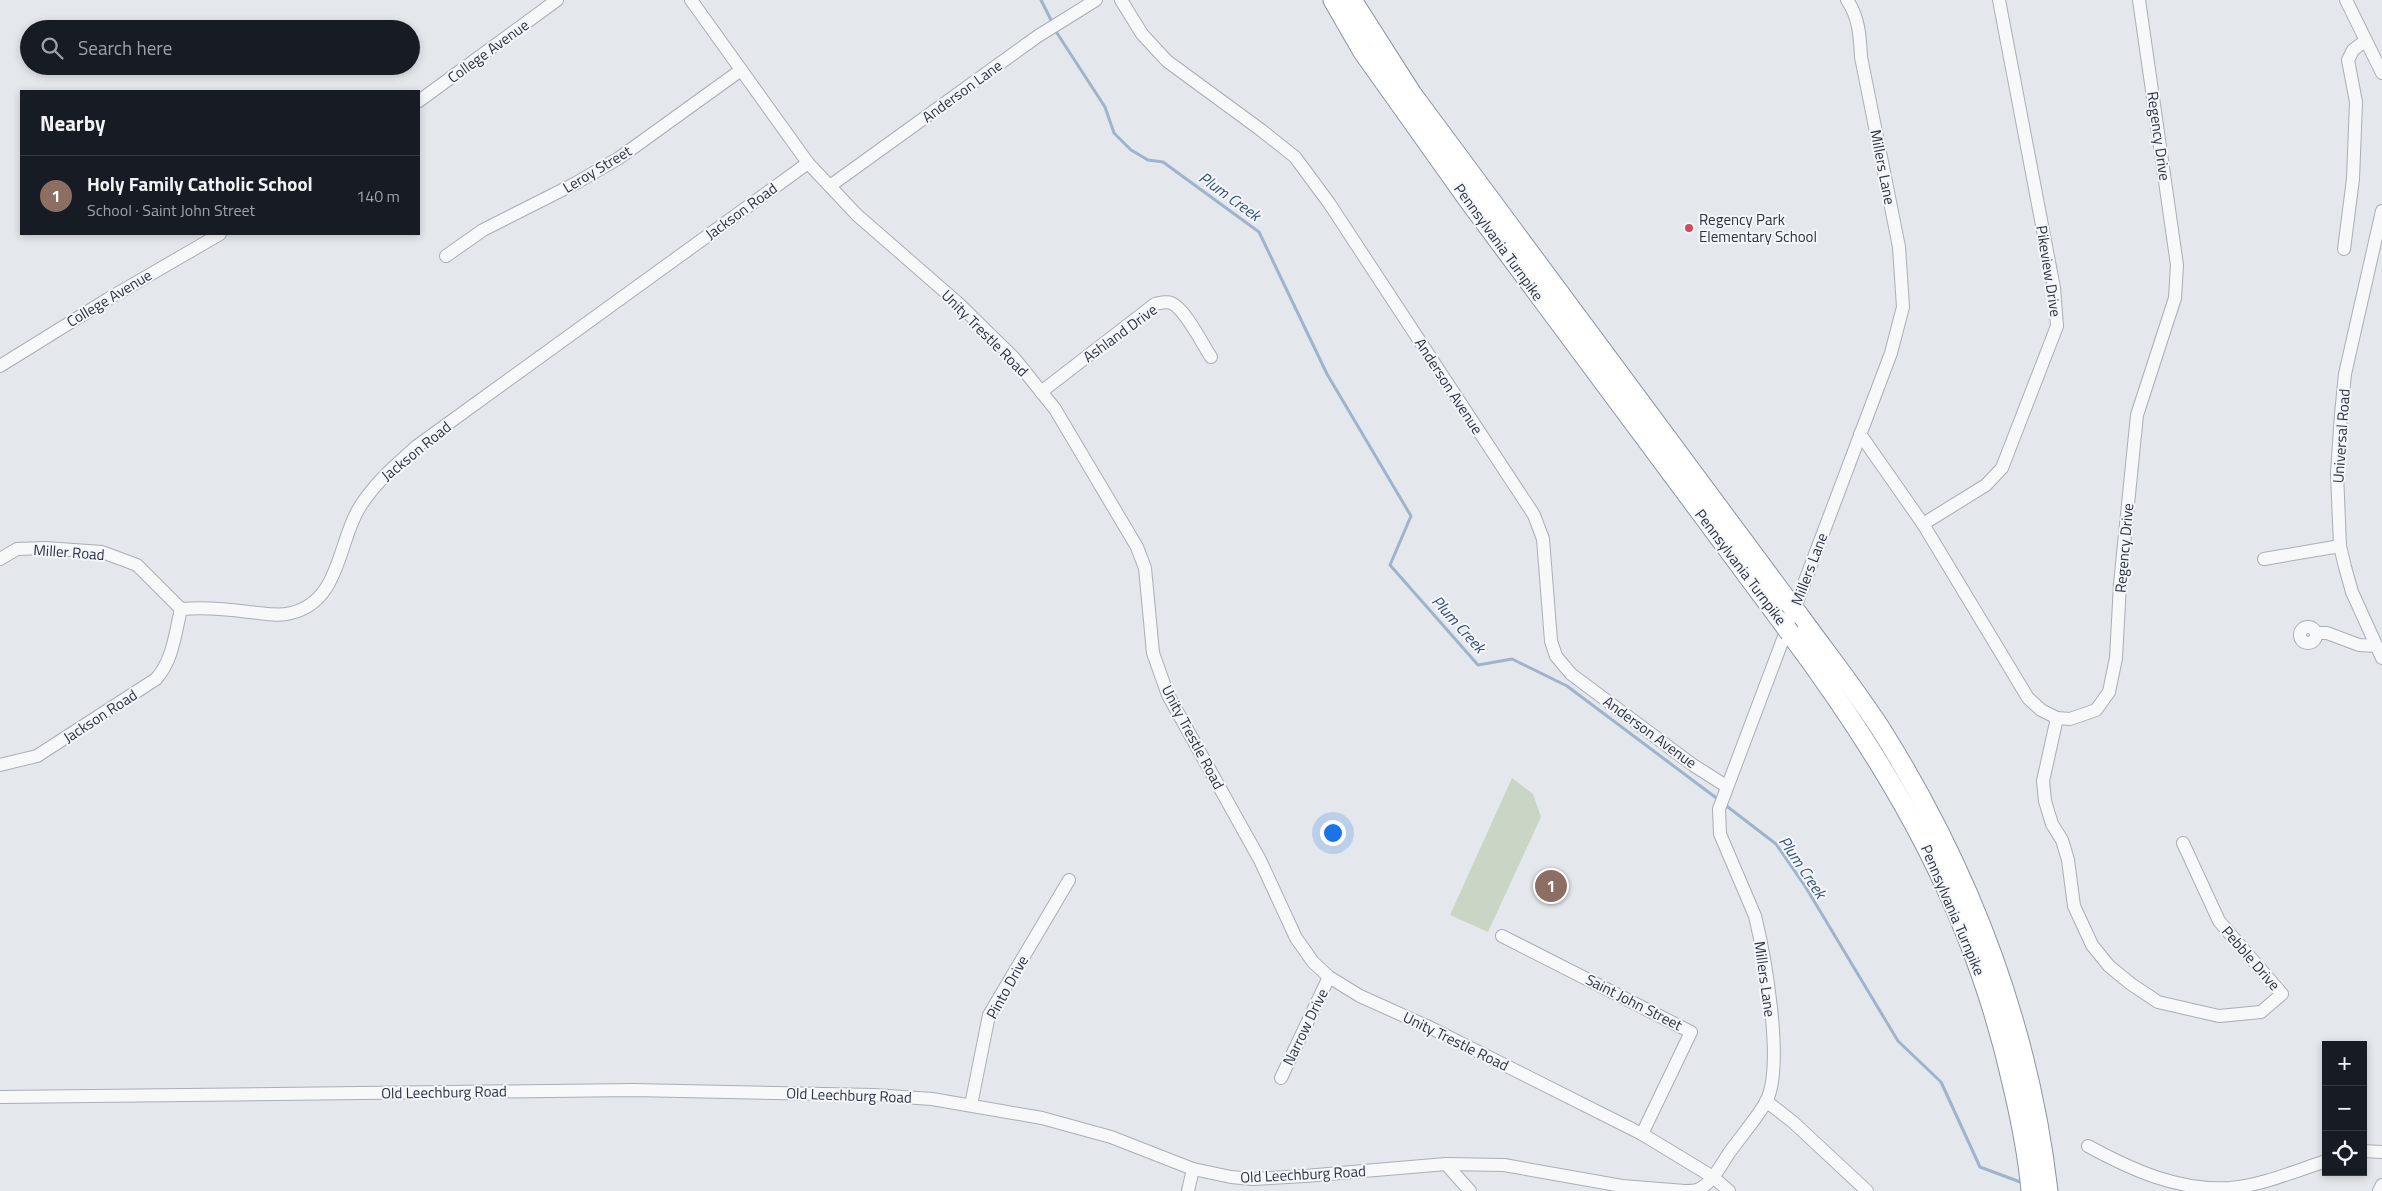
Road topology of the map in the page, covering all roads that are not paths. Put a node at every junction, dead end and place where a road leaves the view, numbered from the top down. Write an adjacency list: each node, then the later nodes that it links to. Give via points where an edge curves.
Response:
1 (557, 0): 14 (street, College Avenue)
2 (691, 0): 12 (street, Unity Trestle Road)
3 (1096, 0): 16 (street, Anderson Lane, via 1038,36)
4 (1121, 0): 36 (street, Anderson Avenue, via 1142,34 1167,61 1262,130 1294,158 1329,203 1534,515 1544,539 1551,641 1561,664 1693,765)
5 (1333, 0): 30 (highway, Pennsylvania Turnpike, via 1363,52 1469,201)
6 (1352, 0): 30 (highway, Pennsylvania Turnpike, via 1412,94)
7 (1848, 0): 24 (street, Millers Lane, via 1855,14 1899,248 1903,307 1892,352)
8 (1999, 0): 25 (street, Pikeview Drive, via 2054,288 2057,326 2002,468 1986,485)
9 (2139, 0): 34 (street, Regency Drive, via 2178,265 2175,298 2138,416 2120,584 2116,658 2109,692 2096,710 2070,719)
10 (2346, 0): 11 (street)
11 (2365, 41): 13 (street); 19 (street, via 2353,50 2348,60 2356,102 2353,179)
12 (741, 70): 15 (street, Unity Trestle Road); 20 (street, Leroy Street, via 619,158 483,230)
13 (2382, 73)
14 (420, 100)
15 (808, 163): 16 (street, Unity Trestle Road); 29 (street, Jackson Road, via 417,446 375,484 357,511 329,585 308,605 291,613 275,615)
16 (830, 186): 23 (street, Unity Trestle Road, via 857,215 1007,351)
17 (2382, 211): 26 (street, Universal Road, via 2344,382 2338,474)
18 (218, 235): 22 (street, College Avenue)
19 (2344, 249)
20 (446, 256)
21 (1211, 357): 23 (street, Ashland Drive, via 1179,308 1162,302 1155,304)
22 (0, 366)
23 (1041, 392): 40 (street, Unity Trestle Road, via 1055,409 1137,547 1145,568 1153,653 1168,695 1260,860 1296,938 1313,962)
24 (1860, 434): 25 (street); 36 (street, Millers Lane)
25 (1923, 524): 34 (street, via 2028,698)
26 (2340, 546): 28 (street); 32 (street, Universal Road, via 2352,592)
27 (0, 559): 29 (street, Miller Road, via 17,549 102,552 137,565)
28 (2264, 559)
29 (181, 609): 35 (street, Jackson Road, via 171,653 165,669 156,679 37,756)
30 (1790, 618): 59 (highway, Pennsylvania Turnpike, via 1890,778 1946,887 1991,1002 2007,1059); 60 (highway, Pennsylvania Turnpike, via 1883,733 1925,803 1966,888 2012,1011 2032,1093)
31 (2316, 633): 32 (street)
32 (2376, 646): 33 (street, Universal Road)
33 (2382, 658)
34 (2057, 718): 37 (street, Pebble Drive, via 2043,781 2045,801 2068,860 2074,906 2092,945 2109,966 2158,1002 2219,1016 2261,1012 2282,994 2219,921)
35 (0, 765)
36 (1722, 797): 43 (street, Millers Lane, via 1720,834 1755,916 1766,979 1775,1063)
37 (2183, 843)
38 (1069, 880): 44 (street, Pinto Drive, via 989,1015)
39 (1502, 936): 45 (street, Saint John Street, via 1691,1032)
40 (1329, 977): 41 (street, Narrow Drive); 45 (street, Unity Trestle Road, via 1360,996)
41 (1281, 1078)
42 (0, 1097): 44 (street, Old Leechburg Road, via 633,1090 874,1095)
43 (1766, 1102): 52 (street, Millers Lane); 58 (street, via 1793,1122)
44 (971, 1105): 51 (street, Old Leechburg Road, via 1070,1125 1111,1137)
45 (1642, 1134): 52 (street, Unity Trestle Road)
46 (2088, 1146): 49 (street, via 2131,1169 2171,1183 2204,1188 2230,1188 2269,1180)
47 (2367, 1151): 48 (street)
48 (2382, 1152)
49 (2322, 1162)
50 (1446, 1164): 51 (street, Old Leechburg Road, via 1253,1179 1231,1178); 55 (street); 56 (street, Old Leechburg Road, via 1523,1166 1622,1186)
51 (1193, 1169): 54 (street)
52 (1713, 1177): 56 (street, Old Leechburg Road, via 1697,1190); 57 (street, Unity Trestle Road)
53 (2382, 1185): 61 (street)
54 (1188, 1191)
55 (1470, 1191)
56 (1685, 1191)
57 (1729, 1191)
58 (1867, 1191)
59 (2031, 1191)
60 (2048, 1191)
61 (2379, 1191)

